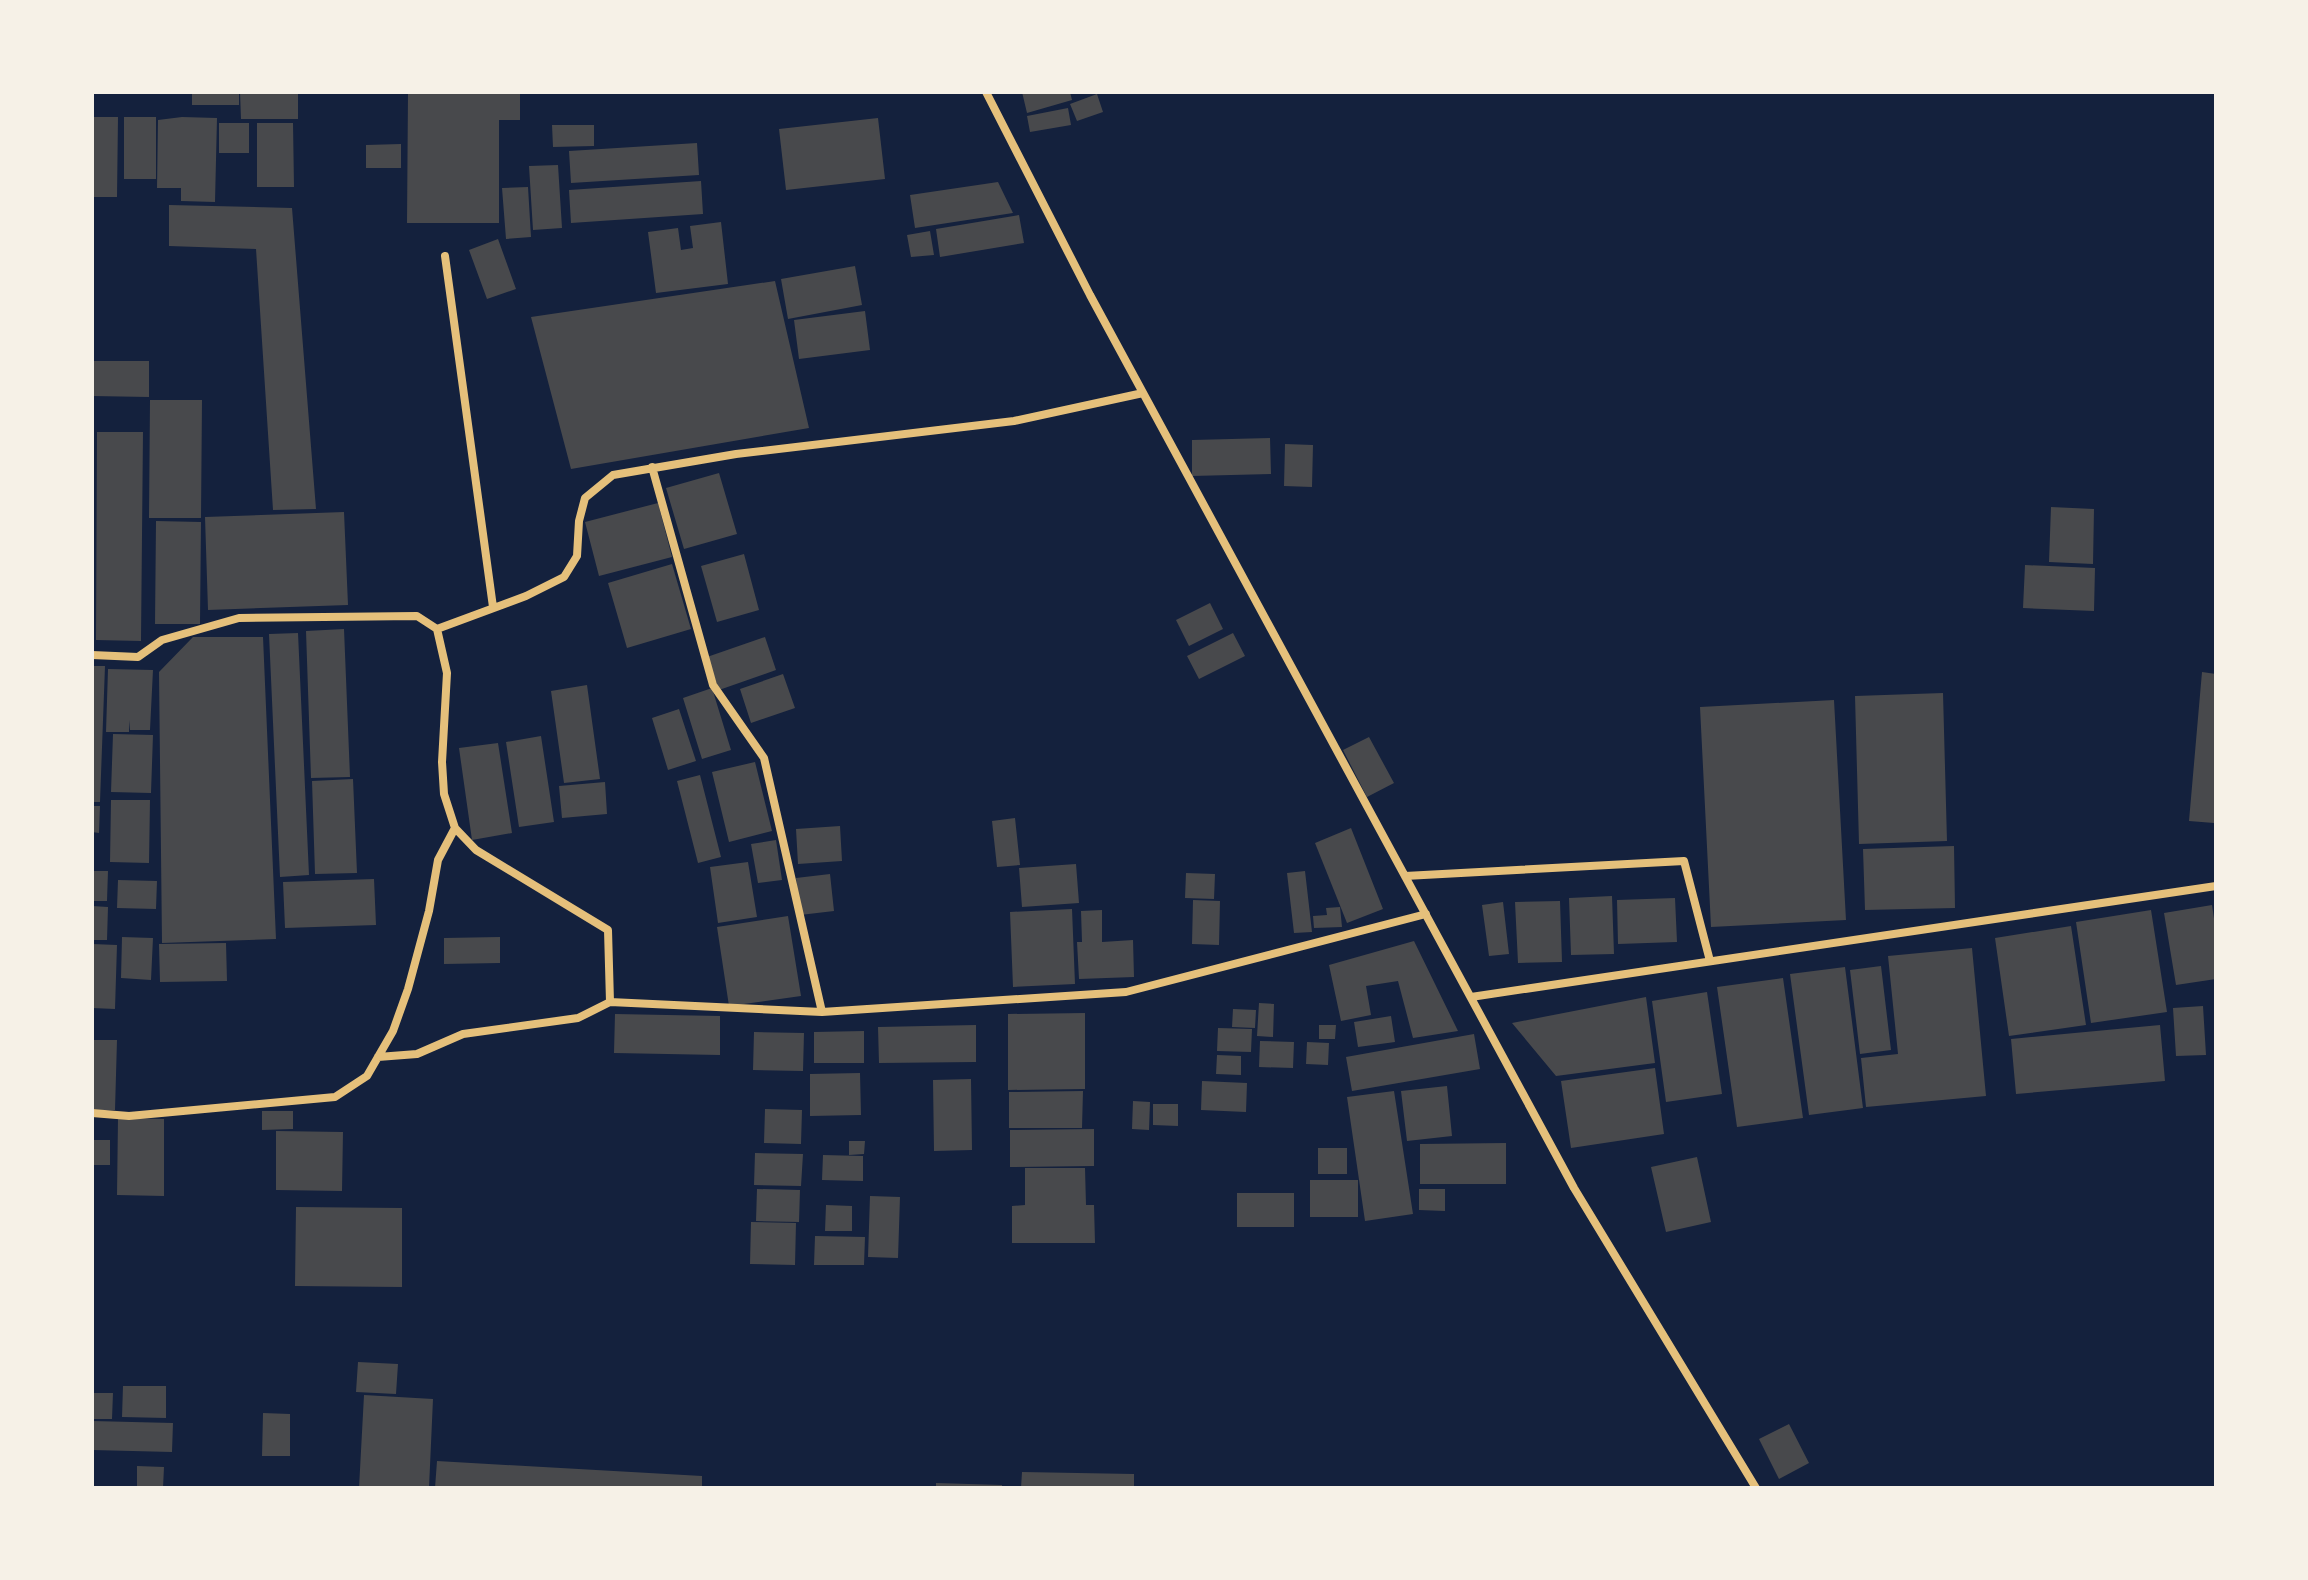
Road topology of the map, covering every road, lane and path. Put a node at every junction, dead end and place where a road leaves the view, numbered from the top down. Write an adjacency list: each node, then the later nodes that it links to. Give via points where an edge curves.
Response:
1 (986, 92): 3 (street)
2 (445, 256): 5 (street)
3 (1143, 393): 4 (street, via 1014,421); 9 (street)
4 (652, 467): 5 (street, via 613,475 585,498 577,556 564,577); 15 (street, via 713,685 764,758)
5 (493, 607): 6 (street)
6 (437, 629): 7 (street, via 417,616 239,618 162,640 138,657); 8 (street, via 447,673 444,794)
7 (92, 655)
8 (455, 828): 14 (street, via 476,850 608,930); 16 (street, via 438,860 408,989)
9 (1405, 876): 11 (street); 12 (street, via 1684,861)
10 (2216, 886): 12 (street)
11 (1426, 914): 13 (street); 15 (street, via 1126,992)
12 (1710, 961): 13 (street)
13 (1471, 997): 18 (street, via 1574,1188)
14 (610, 1002): 15 (street); 16 (street, via 578,1018 476,1031 417,1054)
15 (822, 1012)
16 (378, 1057): 17 (street, via 367,1076 335,1097 129,1116)
17 (92, 1113)
18 (1756, 1488)

